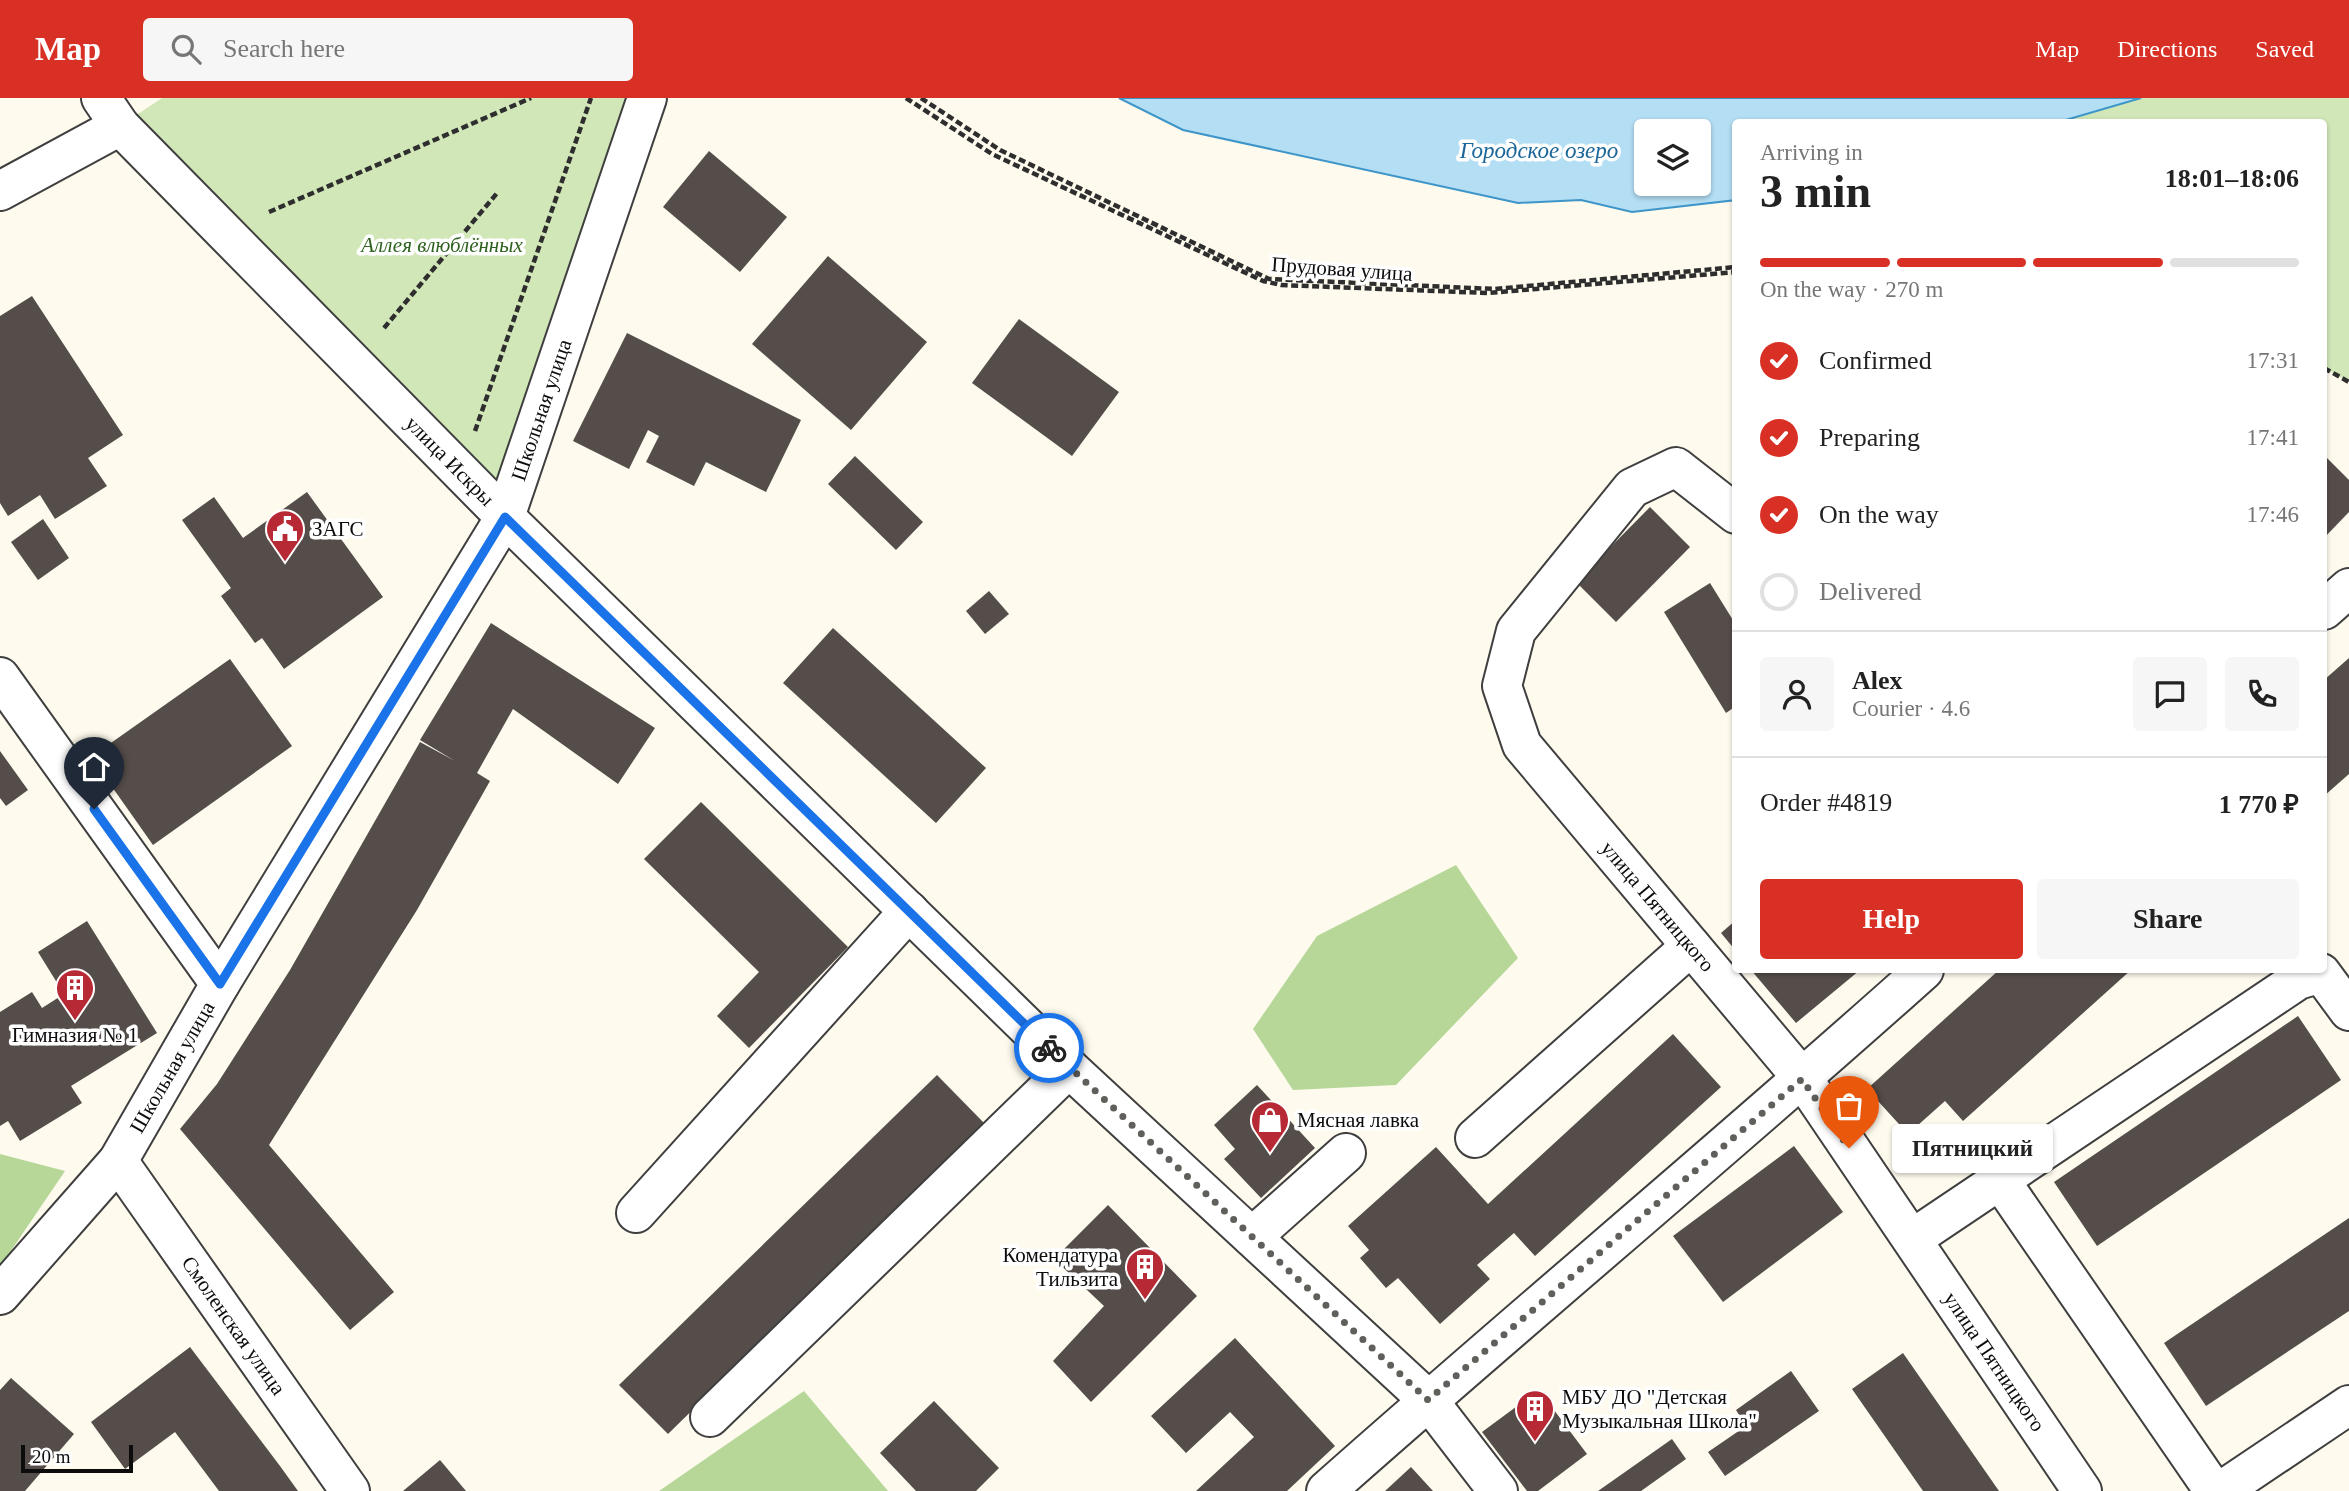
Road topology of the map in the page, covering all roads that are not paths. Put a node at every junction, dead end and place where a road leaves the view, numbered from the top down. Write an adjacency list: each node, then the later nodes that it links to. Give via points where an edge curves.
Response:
1 (647, 98): 5 (street, Школьная улица)
2 (111, 112): 3 (street); 5 (street, улица Искры)
3 (0, 191)
4 (1732, 511): 10 (street, улица Пятницкого, via 1676,467 1632,488 1516,631 1502,686 1522,744)
5 (505, 517): 9 (street, улица Искры); 14 (street, Школьная улица)
6 (2349, 588): 7 (street)
7 (2327, 607)
8 (0, 677): 14 (street)
9 (909, 911): 16 (street, улица Искры); 22 (street)
10 (1691, 946): 17 (street, улица Пятницкого); 18 (street)
11 (2335, 969): 15 (street)
12 (1921, 973): 17 (street)
13 (2323, 973): 21 (street, via 2298,981)
14 (220, 984): 20 (street, Школьная улица)
15 (2349, 1011)
16 (1069, 1068): 23 (street, улица Искры); 28 (street)
17 (1802, 1079): 24 (street, улица Пятницкого); 26 (street)
18 (1475, 1138)
19 (1346, 1153): 23 (street)
20 (118, 1161): 25 (street, Школьная улица); 29 (street, Смоленская улица)
21 (2000, 1180): 24 (street); 33 (street)
22 (636, 1213)
23 (1252, 1237): 26 (street, улица Искры)
24 (1912, 1239): 32 (street, улица Пятницкого)
25 (0, 1295)
26 (1428, 1400): 30 (street); 31 (street, улица Искры)
27 (2349, 1405): 34 (street)
28 (710, 1417)
29 (350, 1491)
30 (1326, 1491)
31 (1499, 1491)
32 (2082, 1491)
33 (2214, 1491)
34 (2221, 1491)

